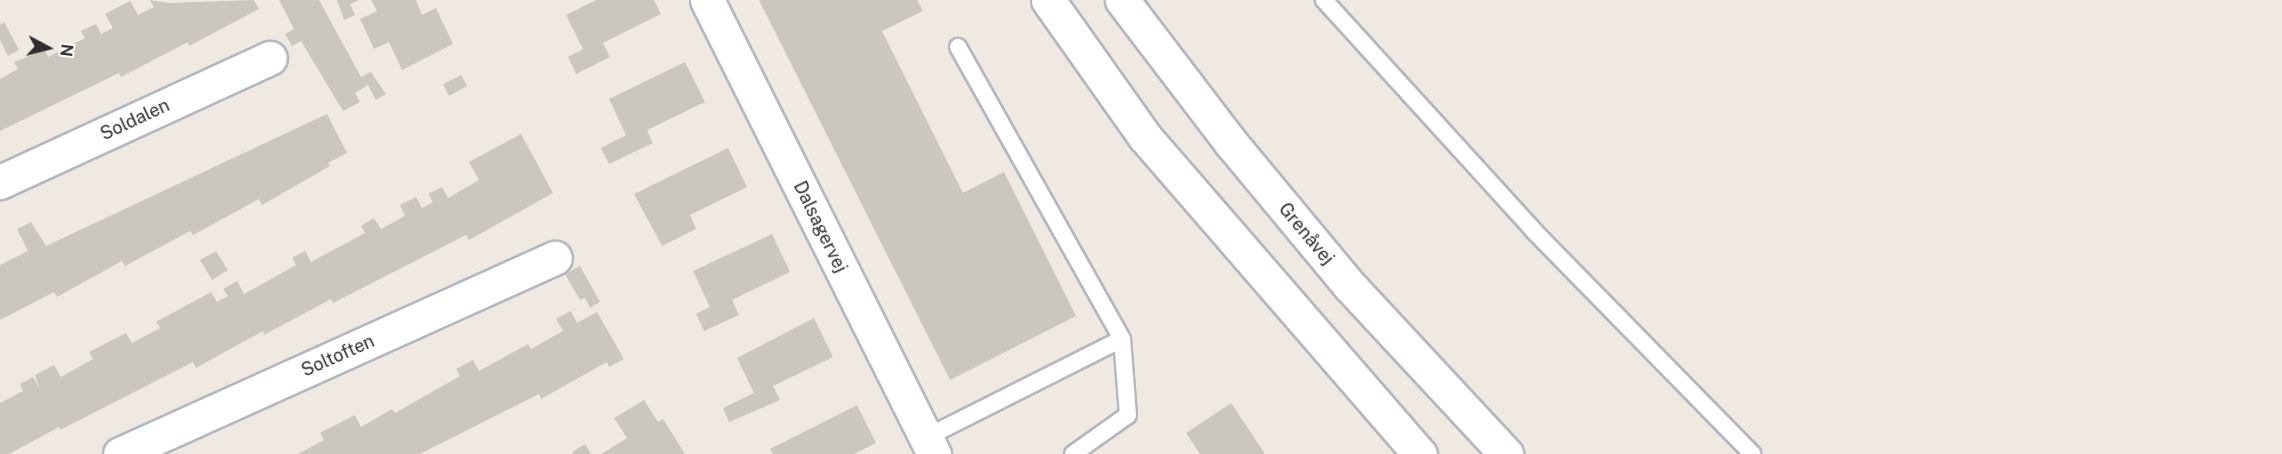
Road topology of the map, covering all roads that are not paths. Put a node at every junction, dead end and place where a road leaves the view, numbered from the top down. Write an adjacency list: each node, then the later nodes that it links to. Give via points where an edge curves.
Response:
1 (707, 0): 10 (street, Dalsagervej)
2 (1048, 0): 13 (street, via 1145,136)
3 (1122, 0): 14 (street, Grenåvej, via 1231,143 1349,285)
4 (1324, 0): 15 (lane, via 1534,231)
5 (958, 47): 9 (lane)
6 (270, 57): 7 (street, Soldalen)
7 (0, 182)
8 (555, 258): 11 (street, Soltoften)
9 (1122, 339): 10 (lane); 12 (lane, via 1128,415)
10 (930, 446)
11 (120, 454)
12 (1073, 454)
13 (1420, 454)
14 (1506, 454)
15 (1752, 454)

